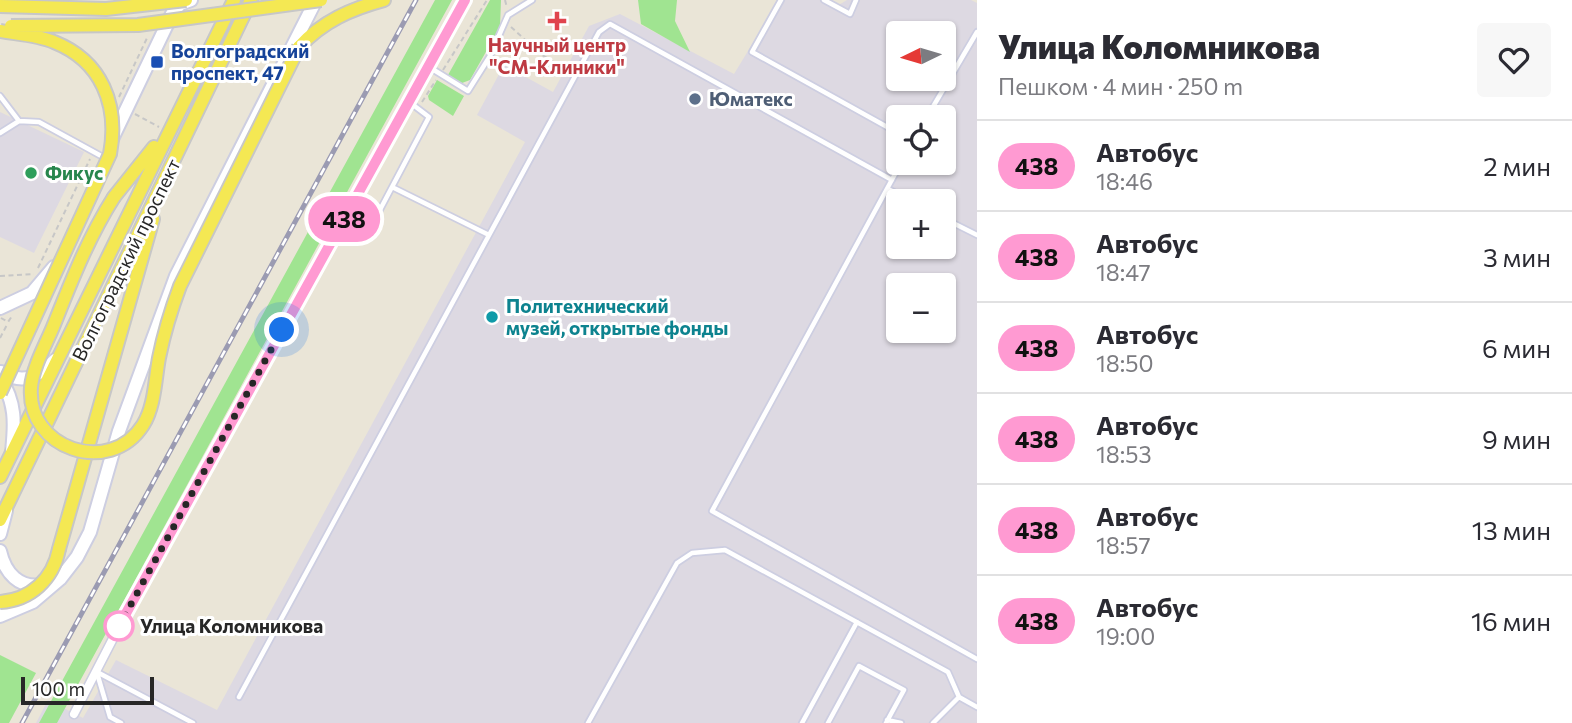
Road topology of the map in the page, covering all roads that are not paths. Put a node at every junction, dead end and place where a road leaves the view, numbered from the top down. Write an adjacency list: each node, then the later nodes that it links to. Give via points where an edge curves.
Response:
1 (186, 0): 12 (main road, bridge, via 106,9)
2 (191, 0): 24 (main road, via 172,14)
3 (318, 0): 13 (main road, bridge, via 101,28); 45 (main road, via 176,276 119,431 90,532)
4 (384, 0): 20 (main road, bridge, via 328,22 299,47 180,286 147,417 122,445 85,453 58,443 44,430 35,414 31,385 83,254 114,197)
5 (465, 0): 16 (street)
6 (532, 0): 16 (lane, via 508,15 468,91)
7 (781, 0): 22 (lane, via 752,51)
8 (824, 0): 9 (lane, via 850,14)
9 (856, 0)
10 (250, 4): 25 (main road, Волгоградский проспект)
11 (231, 5): 20 (main road, Волгоградский проспект)
12 (0, 6)
13 (0, 25)
14 (0, 31): 38 (main road, bridge, via 51,40 85,60 106,88 113,121 110,154)
15 (977, 32): 19 (lane)
16 (427, 66): 18 (street)
17 (0, 96): 21 (lane)
18 (408, 101): 28 (lane, via 429,117); 30 (street)
19 (934, 105)
20 (181, 106): 35 (main road, Волгоградский проспект)
21 (19, 121): 23 (lane); 24 (lane, via 39,122)
22 (886, 126)
23 (0, 133)
24 (98, 155): 34 (main road, via 58,261 45,281)
25 (169, 171): 41 (main road, Волгоградский проспект); 46 (main road, bridge, via 137,266 55,565 41,585 20,598)
26 (895, 175): 27 (lane)
27 (892, 180): 29 (lane); 32 (lane, via 610,24 599,32)
28 (392, 187): 30 (lane, via 373,223); 32 (lane)
29 (887, 188): 49 (lane, via 712,512)
30 (349, 210): 50 (street)
31 (956, 224): 33 (lane)
32 (489, 234): 51 (lane)
33 (977, 235)
34 (0, 308)
35 (58, 357): 36 (main road, via 30,379); 39 (main road, Волгоградский проспект)
36 (0, 371)
37 (0, 378): 39 (main road, via 14,412)
38 (0, 393)
39 (12, 452): 40 (main road, Волгоградский проспект)
40 (0, 477)
41 (9, 502): 42 (main road, Волгоградский проспект); 43 (main road)
42 (0, 520)
43 (0, 534)
44 (0, 551): 45 (main road, via 7,570 21,583 41,586)
45 (60, 579): 47 (main road, via 33,601)
46 (0, 602)
47 (0, 616)
48 (857, 622): 52 (lane, via 948,672); 59 (lane, via 726,550 692,553 677,563); 60 (lane)
49 (977, 659)
50 (97, 672): 54 (street); 57 (lane, via 110,717); 58 (lane)
51 (239, 697)
52 (959, 697): 53 (lane); 63 (lane)
53 (977, 707)
54 (75, 714): 56 (lane)
55 (887, 722): 61 (lane, via 904,690 859,666); 62 (lane)
56 (69, 723)
57 (120, 723)
58 (193, 723)
59 (588, 723)
60 (802, 723)
61 (828, 723)
62 (901, 723)
63 (933, 723)

